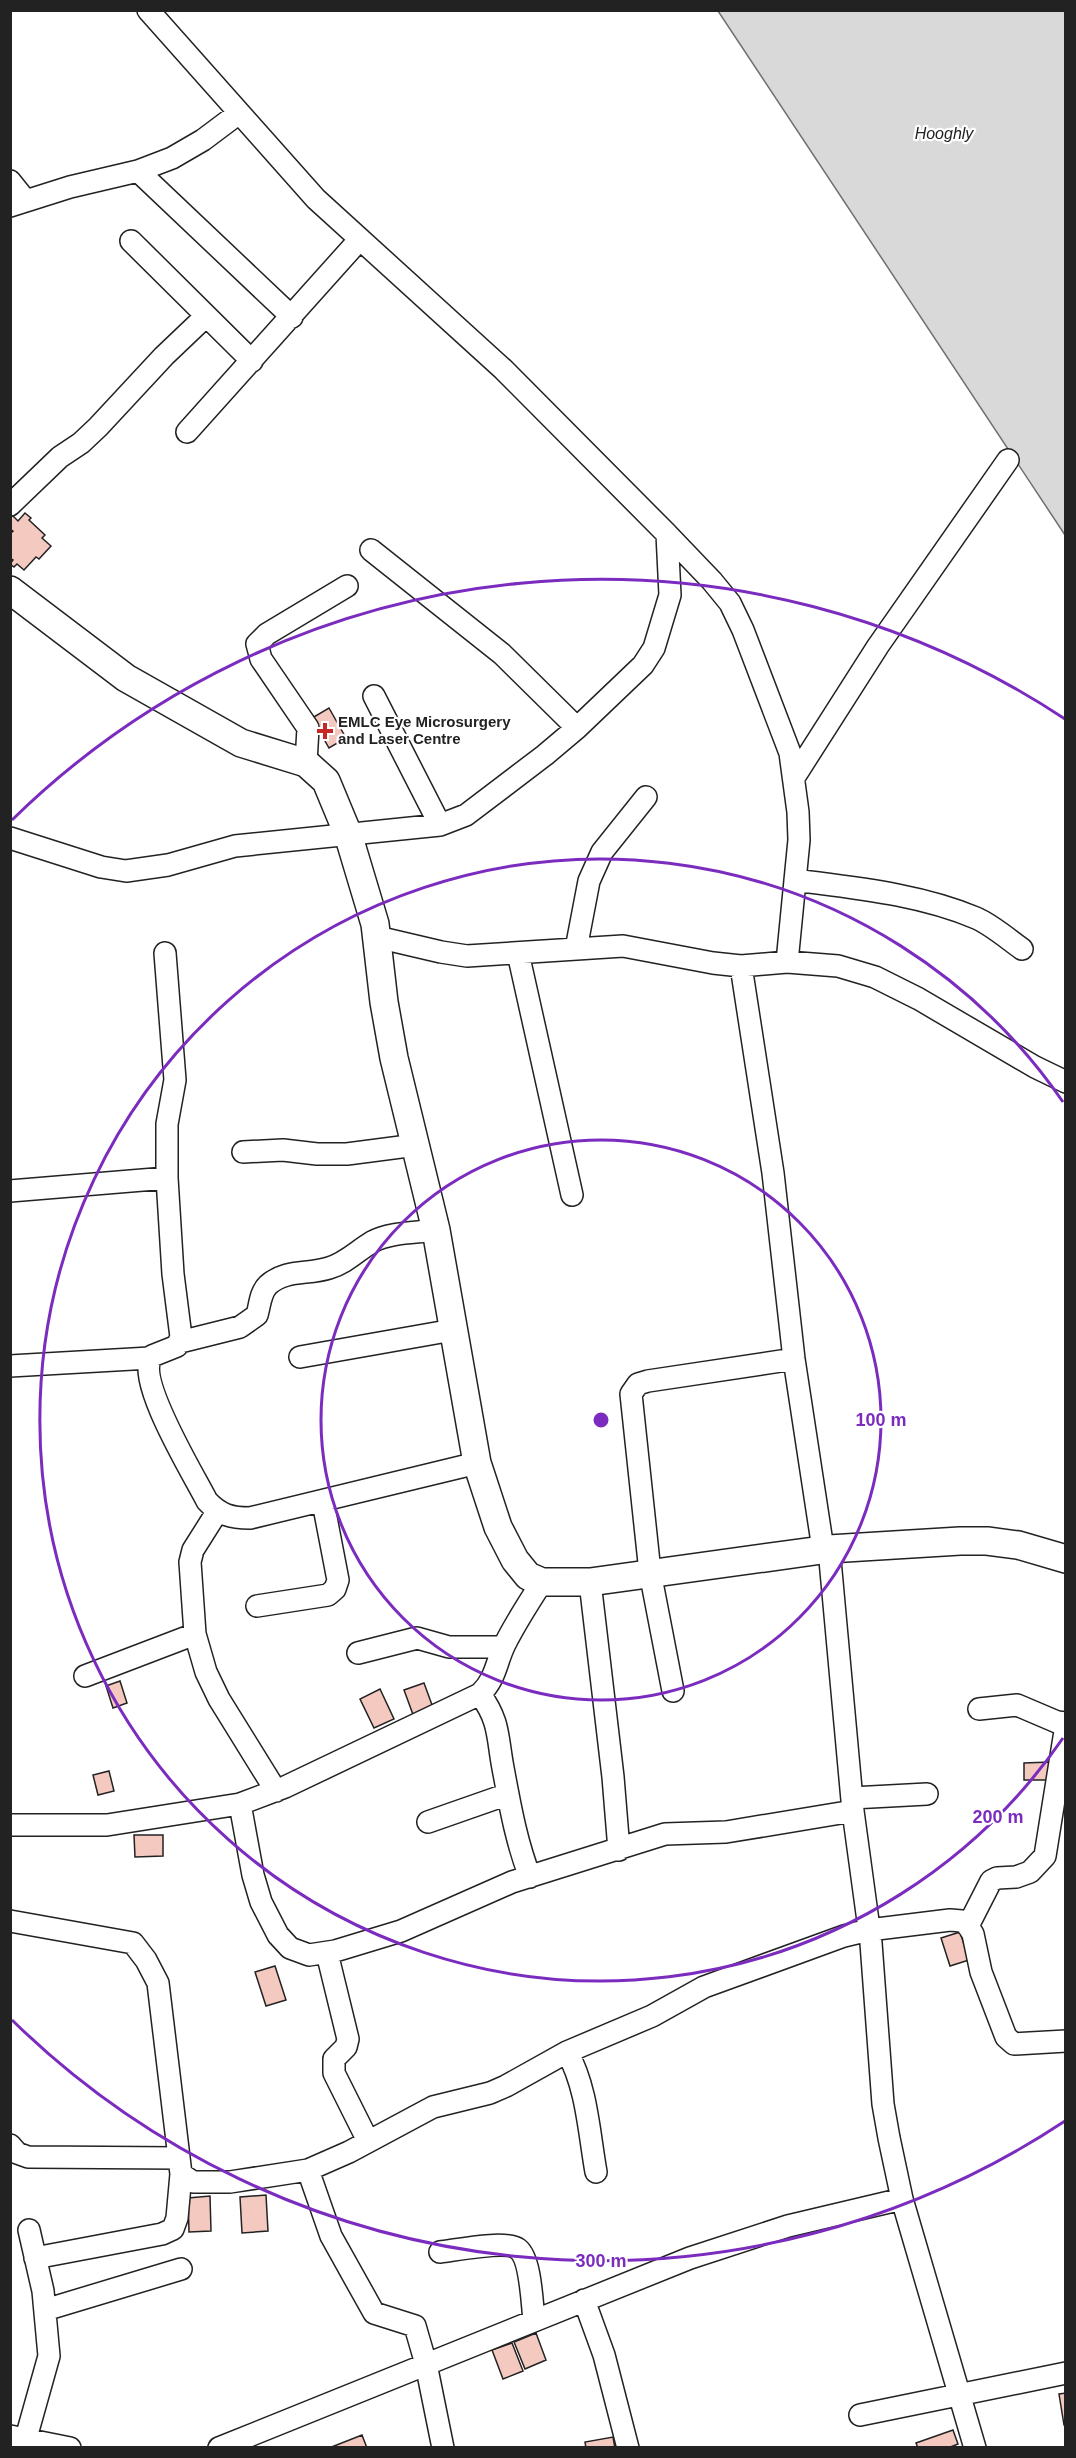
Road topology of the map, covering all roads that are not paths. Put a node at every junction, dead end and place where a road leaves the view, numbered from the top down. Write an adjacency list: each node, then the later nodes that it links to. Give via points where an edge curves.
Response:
1 (148, 10): 2 (street)
2 (239, 113): 3 (street, via 203,140); 6 (street, via 316,199)
3 (138, 171): 5 (street); 9 (street)
4 (10, 181): 5 (street)
5 (18, 204)
6 (360, 239): 9 (street); 14 (street, via 503,369)
7 (131, 241): 8 (street)
8 (206, 316): 10 (street); 13 (street, via 89,435)
9 (292, 316): 10 (street)
10 (252, 361): 11 (street)
11 (187, 432)
12 (1008, 460): 21 (street, via 878,646)
13 (10, 505)
14 (667, 534): 19 (street, via 670,595 654,648 643,665); 21 (street, via 730,603 790,753)
15 (371, 550): 19 (street, via 502,654)
16 (347, 586): 20 (street, via 257,644 261,659 308,728)
17 (10, 590): 20 (main road, via 126,678 164,701 241,743)
18 (374, 696): 23 (street)
19 (577, 728): 23 (street, via 466,815)
20 (306, 763): 24 (main road, via 326,781)
21 (795, 776): 26 (street, via 799,831)
22 (646, 797): 28 (street, via 602,852 589,881)
23 (440, 825): 24 (street)
24 (348, 834): 25 (street, via 235,846 168,865 126,871); 27 (main road)
25 (10, 838)
26 (795, 880): 29 (street, via 866,889 938,905 978,919); 32 (street)
27 (377, 937): 31 (street, via 467,956); 35 (main road, via 392,1047)
28 (576, 949): 31 (street); 33 (street, via 624,946)
29 (1022, 949)
30 (165, 953): 37 (street, via 175,1080 167,1124)
31 (518, 953): 39 (street)
32 (787, 962): 33 (street); 34 (street, via 838,966 875,977)
33 (741, 966): 45 (street, via 773,1173)
34 (1065, 1082)
35 (416, 1145): 36 (street, via 347,1154); 40 (main road)
36 (243, 1152)
37 (167, 1178): 38 (street); 42 (street)
38 (10, 1191)
39 (572, 1195)
40 (436, 1230): 41 (main road); 42 (street, via 386,1237 325,1270 286,1274 266,1287 257,1315 249,1322)
41 (453, 1330): 43 (street); 47 (main road)
42 (180, 1342): 44 (street)
43 (300, 1357)
44 (150, 1358): 46 (street); 49 (street, via 150,1378 162,1416 207,1501)
45 (794, 1359): 50 (street); 52 (street, via 648,1381 633,1389 630,1402)
46 (10, 1366)
47 (477, 1463): 48 (street); 53 (main road, via 498,1527 515,1560 528,1576)
48 (323, 1502): 49 (street, via 250,1518 232,1518); 55 (street, via 338,1580 335,1589 328,1595)
49 (217, 1512): 56 (street, via 193,1550 190,1562)
50 (826, 1549): 51 (main road, via 987,1541 1018,1545); 52 (main road); 68 (street)
51 (1065, 1559)
52 (650, 1572): 54 (main road); 60 (street)
53 (542, 1582): 54 (main road); 57 (street)
54 (590, 1582): 71 (street)
55 (257, 1606)
56 (195, 1634): 59 (street); 64 (street, via 219,1700)
57 (504, 1647): 58 (street, via 449,1647 417,1638); 61 (street, via 492,1680)
58 (358, 1653)
59 (85, 1676)
60 (673, 1690)
61 (480, 1694): 64 (street); 65 (street, via 498,1729)
62 (978, 1709): 63 (street, via 1017,1705)
63 (1065, 1724): 74 (street, via 1046,1856 1030,1872 991,1881)
64 (276, 1791): 67 (street)
65 (508, 1794): 69 (street); 72 (street, via 519,1850)
66 (927, 1794): 68 (street)
67 (240, 1804): 70 (street, via 107,1825); 76 (street, via 253,1875 278,1935 290,1948 309,1955)
68 (853, 1805): 71 (street, via 726,1832 664,1834); 75 (street)
69 (428, 1822)
70 (10, 1826)
71 (619, 1850): 72 (street)
72 (530, 1877): 76 (street, via 401,1931)
73 (10, 1921): 81 (street, via 133,1943 146,1960 158,1983)
74 (968, 1926): 75 (street, via 950,1920); 77 (street, via 1006,2037 1014,2044)
75 (869, 1930): 78 (street, via 777,1958 704,1987 652,2016); 84 (street, via 883,2104)
76 (327, 1953): 79 (street, via 348,2038 346,2047 334,2059 334,2073)
77 (1065, 2041)
78 (567, 2052): 79 (street, via 498,2090 433,2108); 83 (street, via 580,2084)
79 (368, 2141): 82 (street)
80 (16, 2153): 81 (street)
81 (180, 2166): 82 (street, via 193,2182 230,2182); 87 (street, via 173,2229 162,2235)
82 (308, 2169): 92 (street, via 331,2236 374,2313 415,2326)
83 (597, 2172)
84 (902, 2199): 89 (street, via 788,2226 690,2258); 94 (street)
85 (29, 2230): 87 (street)
86 (441, 2252): 91 (street, via 508,2244 518,2249 527,2264)
87 (35, 2258): 90 (street)
88 (181, 2269): 90 (street)
89 (584, 2300): 91 (street); 101 (street, via 614,2389)
90 (45, 2310): 96 (street, via 49,2356)
91 (534, 2320): 92 (street)
92 (426, 2364): 99 (street); 100 (street)
93 (1065, 2373): 94 (street)
94 (960, 2393): 95 (street); 97 (street)
95 (860, 2415)
96 (18, 2437): 98 (street)
97 (975, 2447)
98 (70, 2448)
99 (219, 2448)
100 (443, 2448)
101 (628, 2448)

